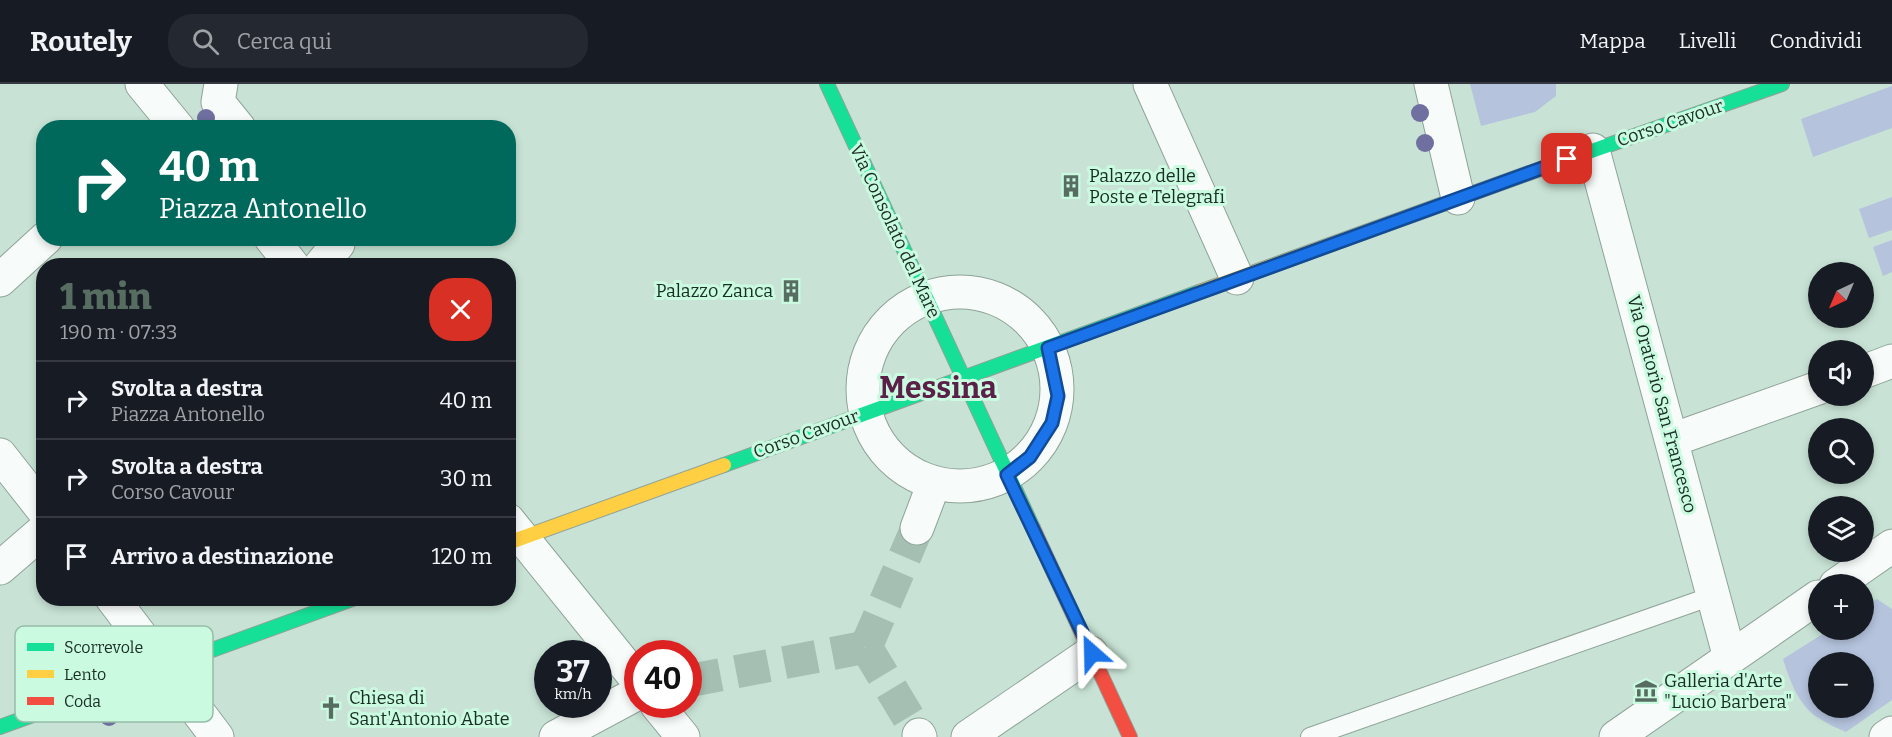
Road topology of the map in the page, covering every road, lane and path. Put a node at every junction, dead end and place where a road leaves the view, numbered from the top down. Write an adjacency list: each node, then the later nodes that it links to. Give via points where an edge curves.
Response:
1 (142, 84): 7 (street)
2 (221, 84): 8 (street, via 218,102)
3 (827, 84): 18 (main road, Via Consolato del Mare)
4 (1150, 84): 16 (street)
5 (1431, 84): 10 (street)
6 (1763, 87): 9 (main road, Corso Cavour)
7 (169, 120)
8 (233, 120)
9 (1593, 150): 10 (main road, Corso Cavour); 25 (street, Via Oratorio San Francesco)
10 (1458, 198): 16 (main road, Corso Cavour)
11 (37, 246): 17 (street)
12 (278, 246): 14 (street)
13 (336, 246): 15 (street)
14 (287, 258)
15 (327, 258)
16 (1237, 278): 19 (main road, Corso Cavour)
17 (0, 280)
18 (925, 297): 19 (street, via 963,291 998,299 1033,324); 22 (main road, Via Consolato del Mare); 24 (street, via 892,318 870,349 862,386)
19 (1048, 348): 22 (main road, Corso Cavour); 27 (street, via 1058,396 1052,423 1030,457)
20 (1892, 361): 21 (street)
21 (1874, 368)
22 (964, 378): 24 (main road, Corso Cavour); 27 (main road, Via Consolato del Mare)
23 (1808, 392): 25 (street)
24 (865, 413): 28 (street, via 880,444 902,467); 31 (main road, Corso Cavour)
25 (1672, 440): 37 (street, Via Oratorio San Francesco)
26 (0, 455): 29 (street)
27 (1007, 475): 28 (street, via 976,485); 43 (main road, Via Consolato del Mare)
28 (934, 483): 30 (street)
29 (36, 501)
30 (917, 528)
31 (516, 532)
32 (516, 535): 45 (street)
33 (36, 537): 35 (street)
34 (1892, 546): 36 (street)
35 (0, 568)
36 (1852, 574)
37 (1715, 595): 44 (street, Via Oratorio San Francesco); 57 (lane)
38 (1808, 604): 44 (street)
39 (117, 606): 41 (street)
40 (333, 606): 42 (main road)
41 (133, 626)
42 (213, 650)
43 (1092, 653): 55 (street); 56 (main road, Via Consolato del Mare)
44 (1731, 658): 58 (street)
45 (624, 664)
46 (624, 701): 53 (street)
47 (668, 718): 54 (street)
48 (15, 722): 50 (main road)
49 (206, 722): 52 (street)
50 (0, 727)
51 (1892, 733): 59 (street)
52 (217, 737)
53 (556, 737)
54 (683, 737)
55 (968, 737)
56 (1131, 737)
57 (1310, 737)
58 (1616, 737)
59 (1886, 737)

